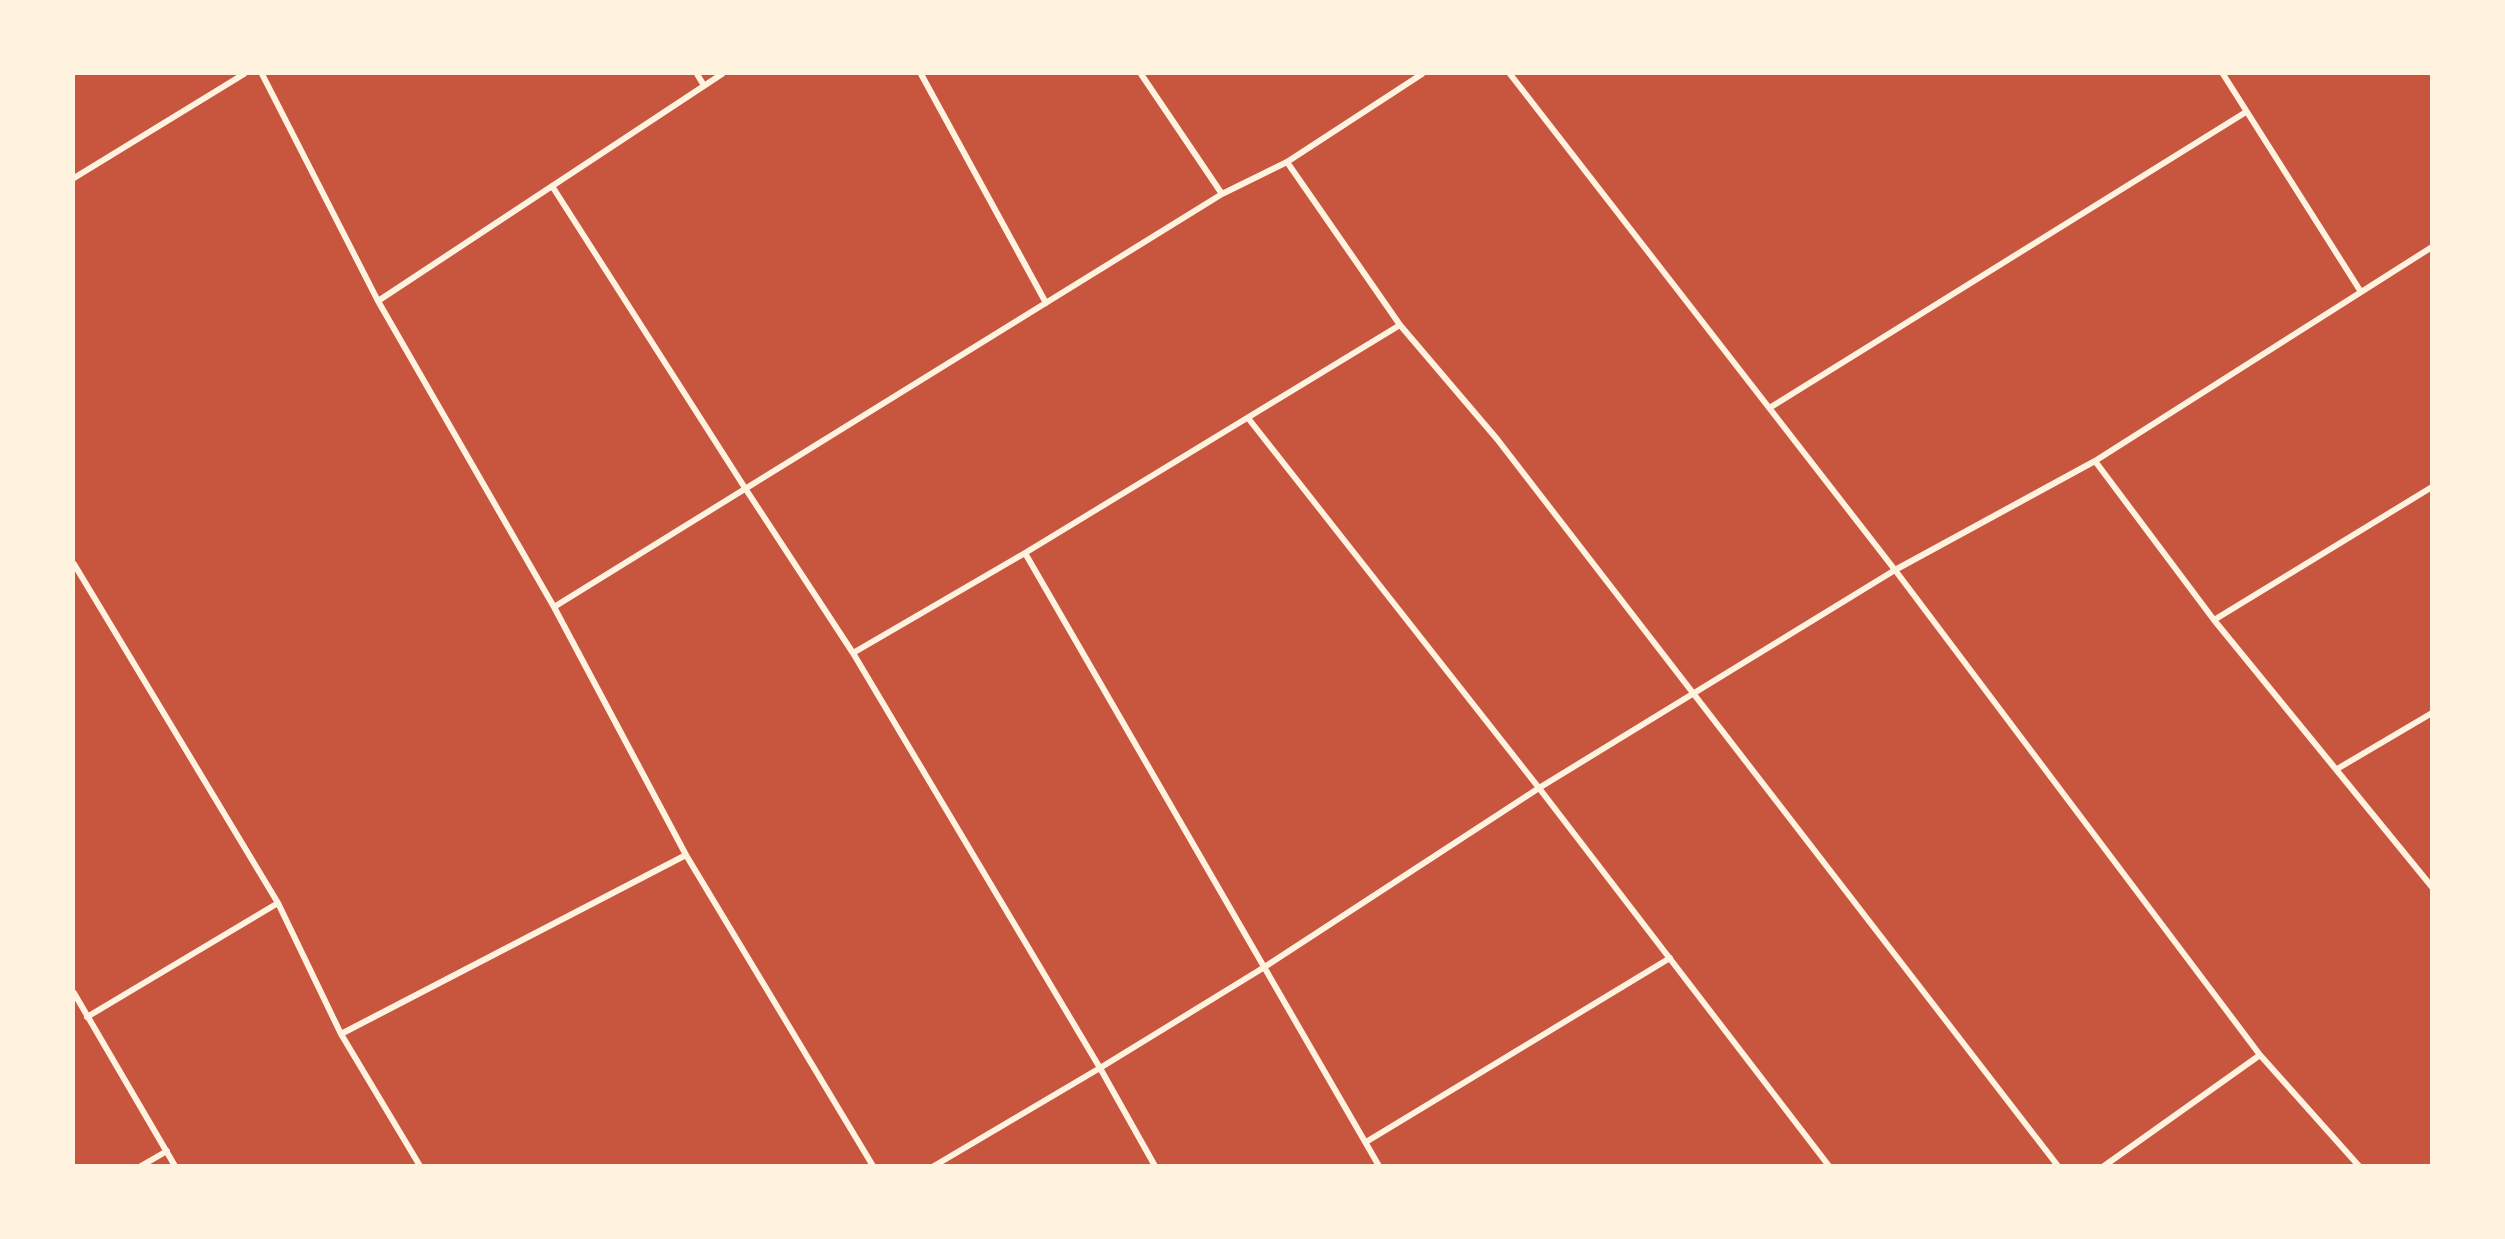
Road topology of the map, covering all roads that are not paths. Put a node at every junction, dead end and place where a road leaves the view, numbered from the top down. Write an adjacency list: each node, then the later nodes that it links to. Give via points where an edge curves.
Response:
1 (244, 74): 13 (street)
2 (262, 74): 18 (street)
3 (697, 74): 10 (street)
4 (722, 74): 10 (street)
5 (921, 74): 19 (street)
6 (1141, 74): 15 (street)
7 (1422, 74): 12 (street)
8 (1510, 74): 21 (street)
9 (2223, 74): 11 (street)
10 (703, 84): 14 (street)
11 (2246, 112): 17 (street); 21 (street)
12 (1287, 162): 15 (street); 20 (street)
13 (74, 178)
14 (552, 186): 18 (street); 25 (street)
15 (1222, 194): 19 (street)
16 (2432, 247): 17 (street)
17 (2361, 292): 23 (street)
18 (378, 301): 29 (street)
19 (1046, 303): 25 (street)
20 (1401, 325): 22 (street); 32 (street, via 1497,439)
21 (1771, 407): 28 (street)
22 (1248, 418): 26 (street); 35 (street)
23 (2095, 461): 28 (street); 30 (street)
24 (2432, 487): 30 (street)
25 (745, 488): 29 (street); 31 (street)
26 (1024, 553): 31 (street); 40 (street)
27 (74, 564): 38 (street)
28 (1895, 570): 32 (street); 44 (street)
29 (554, 607): 36 (street)
30 (2214, 620): 34 (street)
31 (853, 653): 45 (street)
32 (1692, 694): 35 (street); 56 (street)
33 (2432, 713): 34 (street)
34 (2337, 769): 37 (street)
35 (1539, 788): 39 (street); 40 (street)
36 (686, 855): 43 (street); 52 (street)
37 (2432, 887)
38 (278, 903): 42 (street); 43 (street)
39 (1670, 958): 46 (street); 48 (street)
40 (1263, 968): 45 (street); 46 (street)
41 (74, 993): 42 (street)
42 (87, 1017): 47 (street)
43 (341, 1034): 51 (street)
44 (2260, 1055): 57 (street); 58 (street)
45 (1100, 1068): 53 (street); 54 (street)
46 (1365, 1142): 55 (street)
47 (166, 1151): 49 (street); 50 (street)
48 (1828, 1165)
49 (141, 1166)
50 (175, 1166)
51 (420, 1166)
52 (873, 1166)
53 (934, 1166)
54 (1155, 1166)
55 (1379, 1166)
56 (2058, 1166)
57 (2104, 1166)
58 (2359, 1166)

